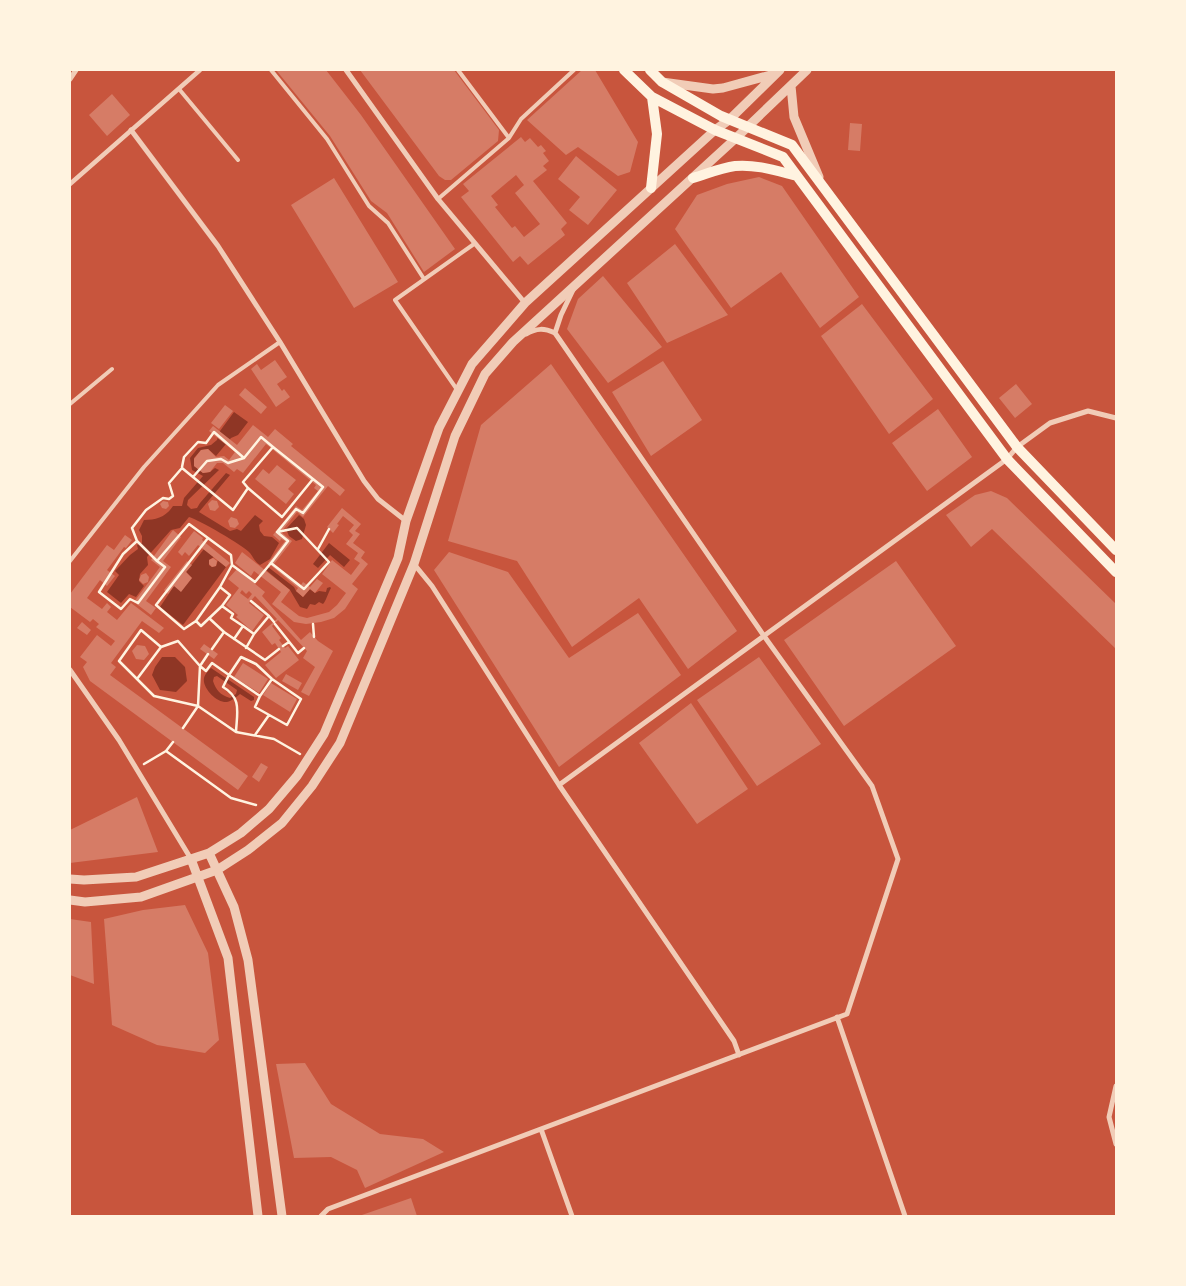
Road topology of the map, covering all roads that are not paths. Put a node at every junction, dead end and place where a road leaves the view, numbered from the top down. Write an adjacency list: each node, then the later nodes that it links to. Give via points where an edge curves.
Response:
1 (76, 70): 11 (street)
2 (200, 70): 14 (street)
3 (271, 70): 30 (lane, via 327,139 369,206 388,223)
4 (346, 70): 28 (street)
5 (458, 70): 20 (lane)
6 (574, 70): 20 (lane, via 521,119)
7 (624, 70): 15 (main road)
8 (650, 70): 12 (main road)
9 (807, 70): 13 (street)
10 (779, 72): 12 (street, via 718,89); 16 (street)
11 (70, 79)
12 (662, 82): 16 (main road)
13 (791, 86): 17 (street); 26 (street, via 794,117)
14 (179, 88): 18 (street); 22 (lane)
15 (652, 97): 19 (main road); 27 (main road, via 657,134)
16 (728, 120): 17 (main road); 19 (street)
17 (748, 127): 21 (street); 26 (main road, via 792,145)
18 (131, 130): 25 (street); 34 (street, via 218,246)
19 (715, 130): 21 (main road); 27 (street)
20 (509, 138): 28 (lane)
21 (736, 138): 23 (main road, via 783,157); 24 (street)
22 (238, 160)
23 (797, 176): 24 (main road, via 745,166); 41 (main road)
24 (693, 178): 31 (street)
25 (70, 184)
26 (823, 186): 40 (main road)
27 (651, 188): 32 (street)
28 (438, 199): 29 (street)
29 (474, 244): 30 (lane); 32 (street)
30 (424, 279): 37 (lane, via 395,300)
31 (576, 284): 33 (street); 35 (street)
32 (524, 303): 37 (street, via 472,364)
33 (555, 333): 35 (street, via 545,329 533,330); 47 (street)
34 (280, 342): 42 (street, via 364,482 378,499); 44 (lane, via 218,386 144,467)
35 (513, 342): 45 (street, via 485,374 454,436)
36 (112, 370): 38 (lane)
37 (458, 391): 42 (street, via 438,428)
38 (70, 404)
39 (1116, 418): 40 (street, via 1088,411 1050,423)
40 (1017, 447): 41 (street); 43 (main road)
41 (1007, 459): 46 (main road); 47 (street)
42 (406, 521): 50 (street, via 398,558 324,734 298,776 270,809)
43 (1116, 550)
44 (70, 561)
45 (414, 564): 49 (street, via 432,586); 52 (street, via 340,743 312,786 282,822)
46 (1116, 572)
47 (764, 636): 49 (street); 56 (street, via 872,786 898,859 847,1014)
48 (70, 670): 51 (street, via 119,740)
49 (559, 785): 57 (street, via 734,1041)
50 (209, 853): 51 (street); 52 (street)
51 (192, 859): 53 (street); 54 (street, via 136,877)
52 (217, 870): 53 (street); 62 (street, via 234,907 248,960)
53 (198, 877): 55 (street, via 141,896 86,902); 61 (street, via 228,958)
54 (70, 878)
55 (70, 900)
56 (837, 1017): 57 (street); 65 (street)
57 (739, 1054): 59 (street)
58 (1116, 1086): 60 (street, via 1109,1117)
59 (541, 1129): 63 (street, via 328,1209); 64 (street)
60 (1116, 1144)
61 (258, 1216)
62 (282, 1216)
63 (321, 1216)
64 (572, 1216)
65 (905, 1216)

